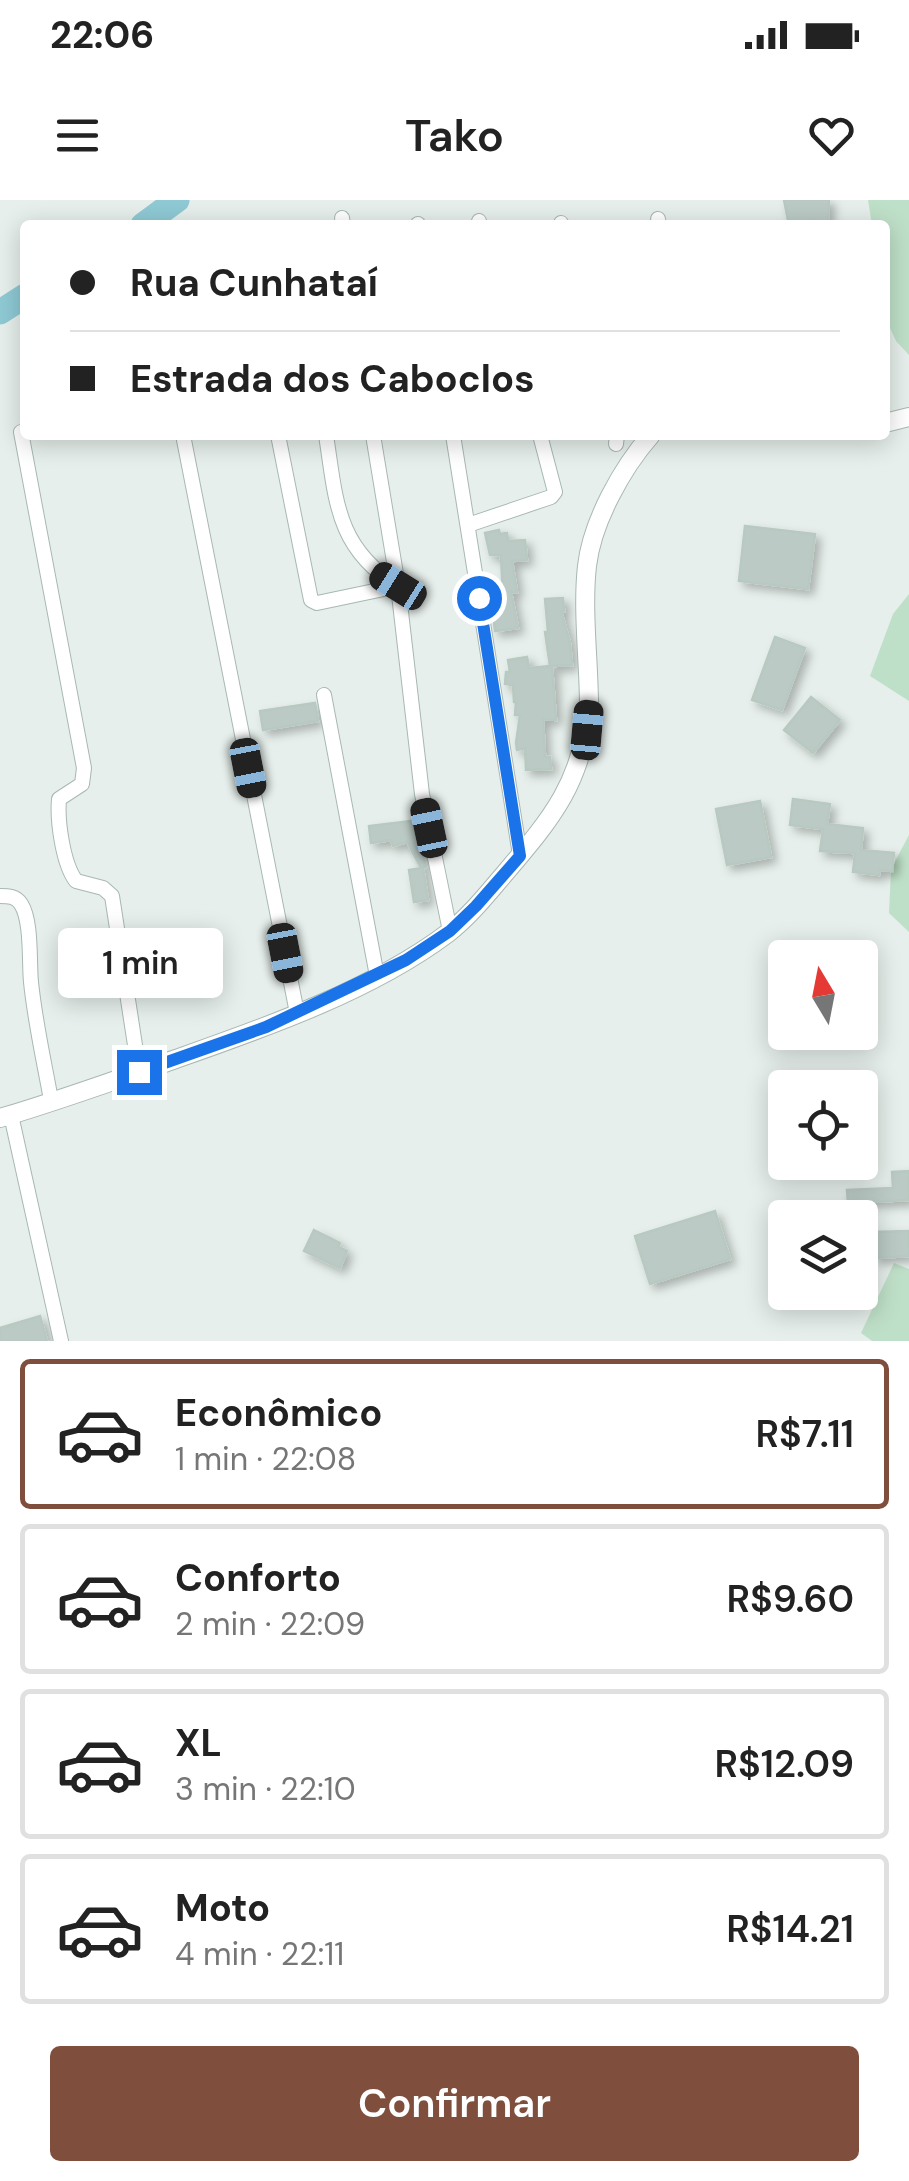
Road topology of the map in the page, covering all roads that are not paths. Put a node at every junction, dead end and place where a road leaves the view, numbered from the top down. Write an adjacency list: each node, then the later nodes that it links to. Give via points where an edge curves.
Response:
1 (22, 440): 17 (street, via 84,768 82,784 59,799 66,857 76,881 112,896)
2 (184, 440): 16 (street)
3 (279, 440): 10 (street, via 311,600)
4 (327, 440): 10 (street, via 347,533 376,572)
5 (374, 440): 10 (street)
6 (455, 440): 9 (street)
7 (541, 440): 9 (street, via 556,492)
8 (648, 440): 12 (street, via 593,534 586,567 589,706 580,754 560,804)
9 (468, 524): 12 (street)
10 (398, 586): 14 (street, via 422,794)
11 (324, 695): 15 (street)
12 (520, 856): 14 (street)
13 (0, 896): 18 (street, via 17,899 24,911)
14 (450, 931): 15 (street)
15 (377, 976): 16 (street)
16 (297, 1014): 17 (street)
17 (139, 1072): 18 (street)
18 (51, 1100): 19 (street)
19 (5, 1116): 20 (street)
20 (61, 1341)

